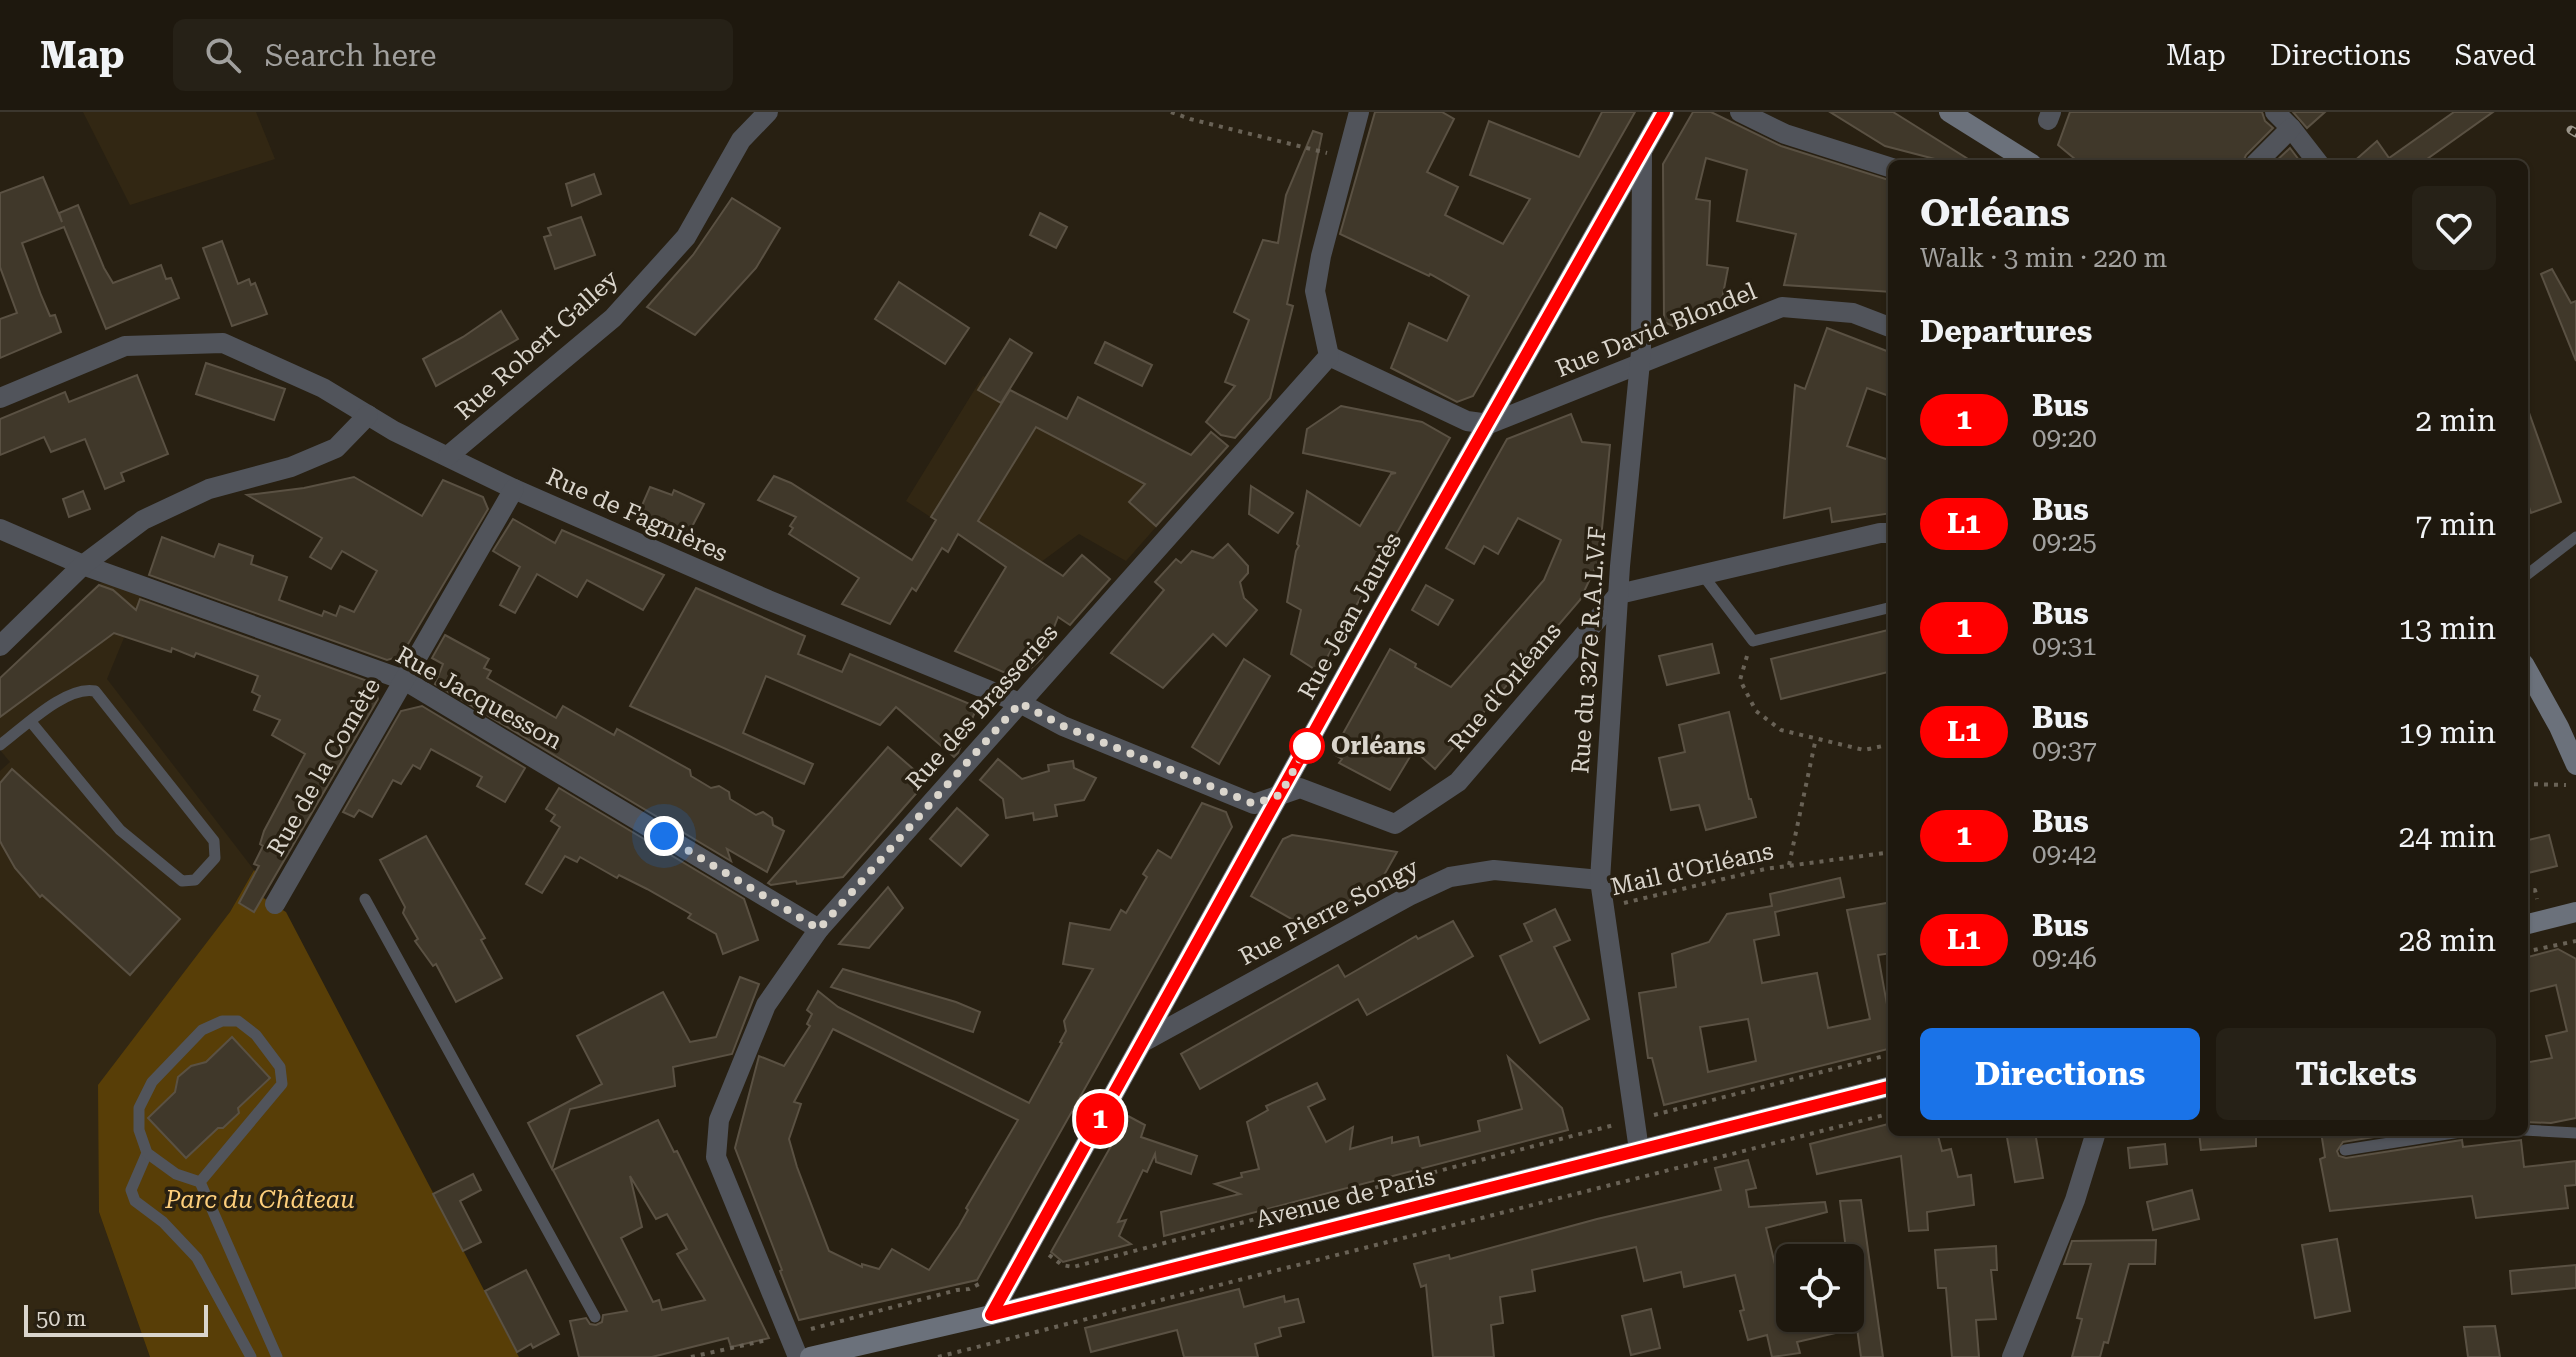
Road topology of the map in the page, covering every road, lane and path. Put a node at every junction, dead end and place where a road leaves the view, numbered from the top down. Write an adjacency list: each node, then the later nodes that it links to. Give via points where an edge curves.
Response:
1 (768, 112): 21 (street, Rue Robert Galley, via 741,140 686,237 613,318)
2 (1172, 112): 10 (path)
3 (1359, 112): 16 (street, via 1315,291)
4 (1664, 112): 9 (main road, Rue Jean Jaurès)
5 (1740, 112): 14 (street, via 1785,134)
6 (1949, 112): 11 (main road)
7 (2275, 112): 8 (street)
8 (2291, 128): 12 (street); 13 (street)
9 (1642, 152): 17 (street, Rue du 327e R.A.L.V.F); 20 (main road, Rue Jean Jaurès)
10 (1328, 153)
11 (2026, 160)
12 (2259, 160)
13 (2316, 160)
14 (1888, 167)
15 (1888, 326): 17 (street, Rue David Blondel, via 1853,313 1782,307)
16 (1329, 356): 20 (street, via 1467,421); 35 (street, Rue des Brasseries)
17 (1640, 364): 20 (street, Rue David Blondel); 29 (street, Rue du 327e R.A.L.V.F)
18 (0, 398): 19 (street, Rue de Fagnières, via 125,346 223,343 323,388)
19 (368, 415): 21 (street, Rue de Fagnières); 26 (street, via 336,448 196,495 143,520)
20 (1489, 424): 43 (main road, Rue Jean Jaurès)
21 (448, 456): 22 (street, Rue de Fagnières)
22 (514, 489): 34 (street, Rue de la Comète); 35 (street, Rue de Fagnières)
23 (0, 529): 26 (street, Rue Jacquesson)
24 (1888, 533): 27 (street)
25 (2576, 537): 28 (lane)
26 (83, 565): 32 (street); 34 (street, Rue Jacquesson)
27 (1702, 574): 29 (street); 31 (lane)
28 (2528, 574)
29 (1619, 594): 43 (street, Rue d'Orléans, via 1458,782 1395,824 1300,788); 47 (street, Rue du 327e R.A.L.V.F)
30 (1888, 608): 31 (lane)
31 (1753, 641): 37 (path, via 1740,680 1756,711 1781,730)
32 (0, 646)
33 (2528, 671): 40 (main road)
34 (404, 680): 49 (street, Rue de la Comète); 53 (street, Rue Jacquesson)
35 (1020, 703): 44 (street, Rue de Fagnières, via 1063,726); 53 (street, Rue des Brasseries)
36 (31, 722): 36 (lane, via 68,694 95,691 214,841 215,858 195,880 182,881 120,830); 38 (lane)
37 (1816, 738): 39 (path, via 1864,750); 46 (path, Mail d'Orléans)
38 (0, 745)
39 (1888, 745)
40 (2576, 765)
41 (2528, 784): 42 (path)
42 (2576, 785)
43 (1280, 795): 44 (street, Rue d'Orléans); 56 (main road, Rue Jean Jaurès)
44 (1254, 804)
45 (1888, 853): 46 (path, Mail d'Orléans)
46 (1789, 866): 50 (path, Mail d'Orléans)
47 (1600, 880): 50 (street, Rue du 327e R.A.L.V.F); 56 (street, Rue Pierre Songy, via 1494,870 1450,877)
48 (365, 899): 72 (lane)
49 (275, 904)
50 (1604, 907): 60 (street, Rue du 327e R.A.L.V.F)
51 (2576, 912): 52 (main road)
52 (2528, 924)
53 (819, 929): 73 (street, Rue des Brasseries, via 766,1005 719,1120 716,1157)
54 (2576, 941): 55 (path)
55 (2528, 951)
56 (1143, 1042): 69 (main road, Rue Jean Jaurès)
57 (1888, 1055): 60 (path)
58 (1888, 1087): 65 (main road, Avenue de Paris)
59 (1888, 1114): 79 (path)
60 (1633, 1120): 65 (street, Rue du 327e R.A.L.V.F); 69 (path, via 1073,1267)
61 (2528, 1130): 62 (lane)
62 (2576, 1133)
63 (2095, 1136): 80 (street)
64 (2434, 1136): 66 (lane)
65 (1639, 1150): 71 (main road, Avenue de Paris)
66 (2345, 1150)
67 (147, 1153): 68 (lane, via 176,1174); 68 (lane, via 139,1108 152,1082 202,1030 238,1021 280,1067 282,1084); 74 (lane, via 131,1190 135,1201 197,1258)
68 (200, 1182): 75 (lane)
69 (1031, 1244): 71 (main road, Rue Jean Jaurès)
70 (988, 1276): 73 (path, via 969,1289)
71 (991, 1315): 78 (main road, Avenue de Paris)
72 (595, 1317)
73 (790, 1335): 76 (path); 77 (street, Rue des Brasseries)
74 (251, 1357)
75 (277, 1357)
76 (691, 1357)
77 (798, 1357)
78 (810, 1357)
79 (938, 1357)
80 (2012, 1357)

